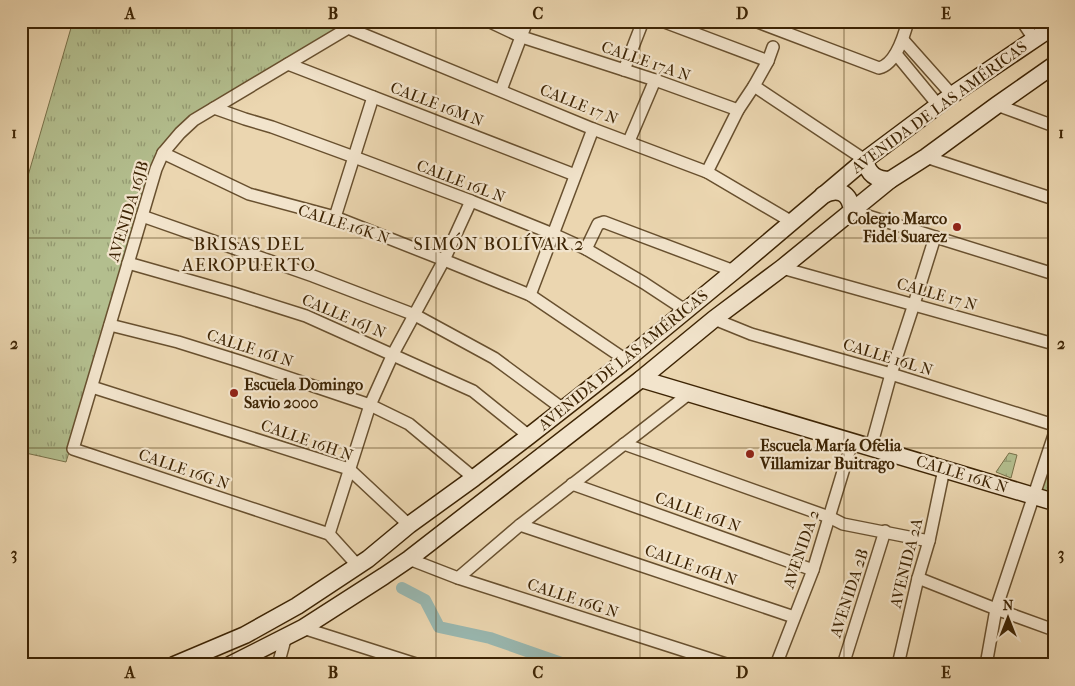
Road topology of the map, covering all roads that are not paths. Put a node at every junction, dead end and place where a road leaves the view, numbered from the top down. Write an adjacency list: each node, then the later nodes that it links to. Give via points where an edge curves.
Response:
1 (360, 21): 10 (street, AVENIDA 16JB)
2 (488, 21): 12 (street, CALLE 17A N)
3 (527, 21): 12 (street)
4 (643, 21): 19 (street)
5 (662, 21): 16 (street)
6 (755, 21): 11 (street)
7 (908, 21): 14 (street)
8 (1022, 21): 13 (street)
9 (1054, 26): 13 (main road, AVENIDA DE LAS AMÉRICAS)
10 (348, 28): 17 (street, AVENIDA 16JB); 22 (street, CALLE 17 N)
11 (778, 35): 15 (street, via 879,68); 16 (street)
12 (522, 37): 19 (street, CALLE 17A N); 22 (street)
13 (1034, 39): 24 (main road, AVENIDA DE LAS AMÉRICAS)
14 (903, 40): 15 (street); 24 (street)
15 (896, 54): 24 (street)
16 (768, 61): 21 (street)
17 (288, 64): 23 (street, CALLE 16M N); 26 (street, AVENIDA 16JB)
18 (1054, 65): 25 (main road, AVENIDA DE LAS AMÉRICAS)
19 (624, 70): 20 (street, CALLE 17A N)
20 (655, 80): 27 (street, CALLE 17A N); 30 (street)
21 (754, 86): 27 (street); 34 (street)
22 (500, 90): 29 (street, CALLE 17 N)
23 (373, 97): 32 (street); 36 (street, CALLE 16M N)
24 (945, 100): 34 (main road, AVENIDA DE LAS AMÉRICAS)
25 (997, 105): 28 (street); 33 (main road, AVENIDA DE LAS AMÉRICAS)
26 (214, 108): 31 (street, AVENIDA 16JB, via 194,120); 32 (street, CALLE 16L N)
27 (738, 110): 35 (street)
28 (1054, 126)
29 (593, 129): 30 (street, CALLE 17 N); 36 (street)
30 (629, 141): 35 (street, CALLE 17 N)
31 (163, 153): 42 (street, AVENIDA 16JB); 43 (street, CALLE 16K N, via 249,194)
32 (354, 157): 40 (street, CALLE 16L N); 43 (street)
33 (926, 157): 37 (main road, AVENIDA DE LAS AMÉRICAS); 39 (street)
34 (864, 160): 37 (main road, via 876,178); 38 (main road, AVENIDA DE LAS AMÉRICAS)
35 (707, 172): 44 (street, CALLE 17 N)
36 (575, 175): 45 (street)
37 (890, 180): 41 (main road, AVENIDA DE LAS AMÉRICAS)
38 (823, 195): 41 (main road, via 839,192 851,203); 44 (main road, AVENIDA DE LAS AMÉRICAS)
39 (1054, 198)
40 (471, 201): 45 (street, CALLE 16L N); 48 (street)
41 (852, 211): 46 (street); 50 (main road, AVENIDA DE LAS AMÉRICAS)
42 (142, 216): 49 (street, AVENIDA 16JB); 56 (street)
43 (335, 217): 48 (street, CALLE 16K N)
44 (792, 222): 51 (main road, AVENIDA DE LAS AMÉRICAS)
45 (553, 234): 47 (street, CALLE 16L N); 53 (street)
46 (935, 236): 52 (street); 54 (street)
47 (586, 249): 51 (street, via 598,224 604,222); 55 (street, CALLE 16L N)
48 (444, 260): 53 (street, CALLE 16K N); 56 (street)
49 (128, 263): 58 (street, AVENIDA 16JB); 60 (street, CALLE 16J N, via 306,316)
50 (782, 268): 54 (street, CALLE 17 N); 57 (main road, AVENIDA DE LAS AMÉRICAS)
51 (734, 270): 55 (main road, AVENIDA DE LAS AMÉRICAS)
52 (1054, 274)
53 (530, 295): 61 (street, CALLE 16K N)
54 (914, 304): 59 (street, CALLE 17 N); 62 (street)
55 (685, 310): 61 (main road, AVENIDA DE LAS AMÉRICAS)
56 (415, 315): 60 (street); 67 (street, via 494,358)
57 (714, 319): 62 (street, CALLE 16L N, via 751,334); 63 (main road, AVENIDA DE LAS AMÉRICAS)
58 (110, 325): 64 (street, AVENIDA 16JB); 66 (street, CALLE 16I N, via 178,342)
59 (1054, 344)
60 (393, 354): 66 (street); 70 (street, CALLE 16J N, via 473,391)
61 (626, 360): 67 (main road, AVENIDA DE LAS AMÉRICAS)
62 (891, 374): 68 (street, CALLE 16L N); 73 (street)
63 (641, 379): 65 (main road, CALLE 16K N); 88 (main road, AVENIDA DE LAS AMÉRICAS)
64 (92, 387): 74 (street, AVENIDA 16JB); 75 (street, CALLE 16H N)
65 (690, 394): 71 (main road, CALLE 16K N); 72 (street)
66 (370, 405): 75 (street); 77 (street, CALLE 16I N, via 409,424)
67 (563, 409): 70 (main road, AVENIDA DE LAS AMÉRICAS)
68 (1054, 424)
69 (1054, 434): 79 (street)
70 (529, 436): 77 (main road, AVENIDA DE LAS AMÉRICAS)
71 (852, 442): 73 (main road, CALLE 16K N); 81 (street, AVENIDA 2)
72 (624, 444): 78 (street); 81 (street)
73 (871, 447): 76 (main road, CALLE 16K N)
74 (74, 449): 85 (street, CALLE 16G N)
75 (349, 469): 82 (street, CALLE 16H N); 85 (street)
76 (944, 469): 79 (main road, CALLE 16K N); 87 (street, AVENIDA 2A)
77 (474, 478): 82 (main road, AVENIDA DE LAS AMÉRICAS)
78 (572, 484): 83 (street); 90 (street, CALLE 16I N)
79 (1034, 496): 80 (main road, CALLE 16K N); 94 (street)
80 (1054, 502)
81 (829, 517): 84 (street, via 843,524); 90 (street, AVENIDA 2)
82 (409, 525): 86 (main road, AVENIDA DE LAS AMÉRICAS)
83 (520, 525): 92 (street); 95 (street, CALLE 16H N)
84 (885, 531): 87 (street); 106 (street, AVENIDA 2B)
85 (329, 534): 89 (street, CALLE 16G N)
86 (392, 538): 88 (main road, via 396,553); 89 (main road, AVENIDA DE LAS AMÉRICAS)
87 (929, 541): 93 (street, AVENIDA 2A)
88 (409, 559): 91 (main road, AVENIDA DE LAS AMÉRICAS); 92 (street, CALLE 16G N)
89 (363, 562): 91 (main road, via 374,560 380,563); 100 (main road, AVENIDA DE LAS AMÉRICAS, via 297,606 245,635)
90 (813, 570): 95 (street, AVENIDA 2)
91 (384, 576): 96 (main road, AVENIDA DE LAS AMÉRICAS)
92 (458, 578): 104 (street, CALLE 16G N)
93 (918, 578): 94 (street); 107 (street, AVENIDA 2A)
94 (996, 609): 97 (street); 108 (street)
95 (794, 617): 105 (street, AVENIDA 2)
96 (303, 628): 98 (main road, AVENIDA DE LAS AMÉRICAS); 99 (street)
97 (1054, 630)
98 (286, 636): 101 (main road, AVENIDA DE LAS AMÉRICAS); 102 (street)
99 (397, 662): 103 (street)
100 (174, 665)
101 (230, 665)
102 (278, 665)
103 (419, 665)
104 (729, 665)
105 (776, 665)
106 (843, 665)
107 (898, 665)
108 (986, 665)

